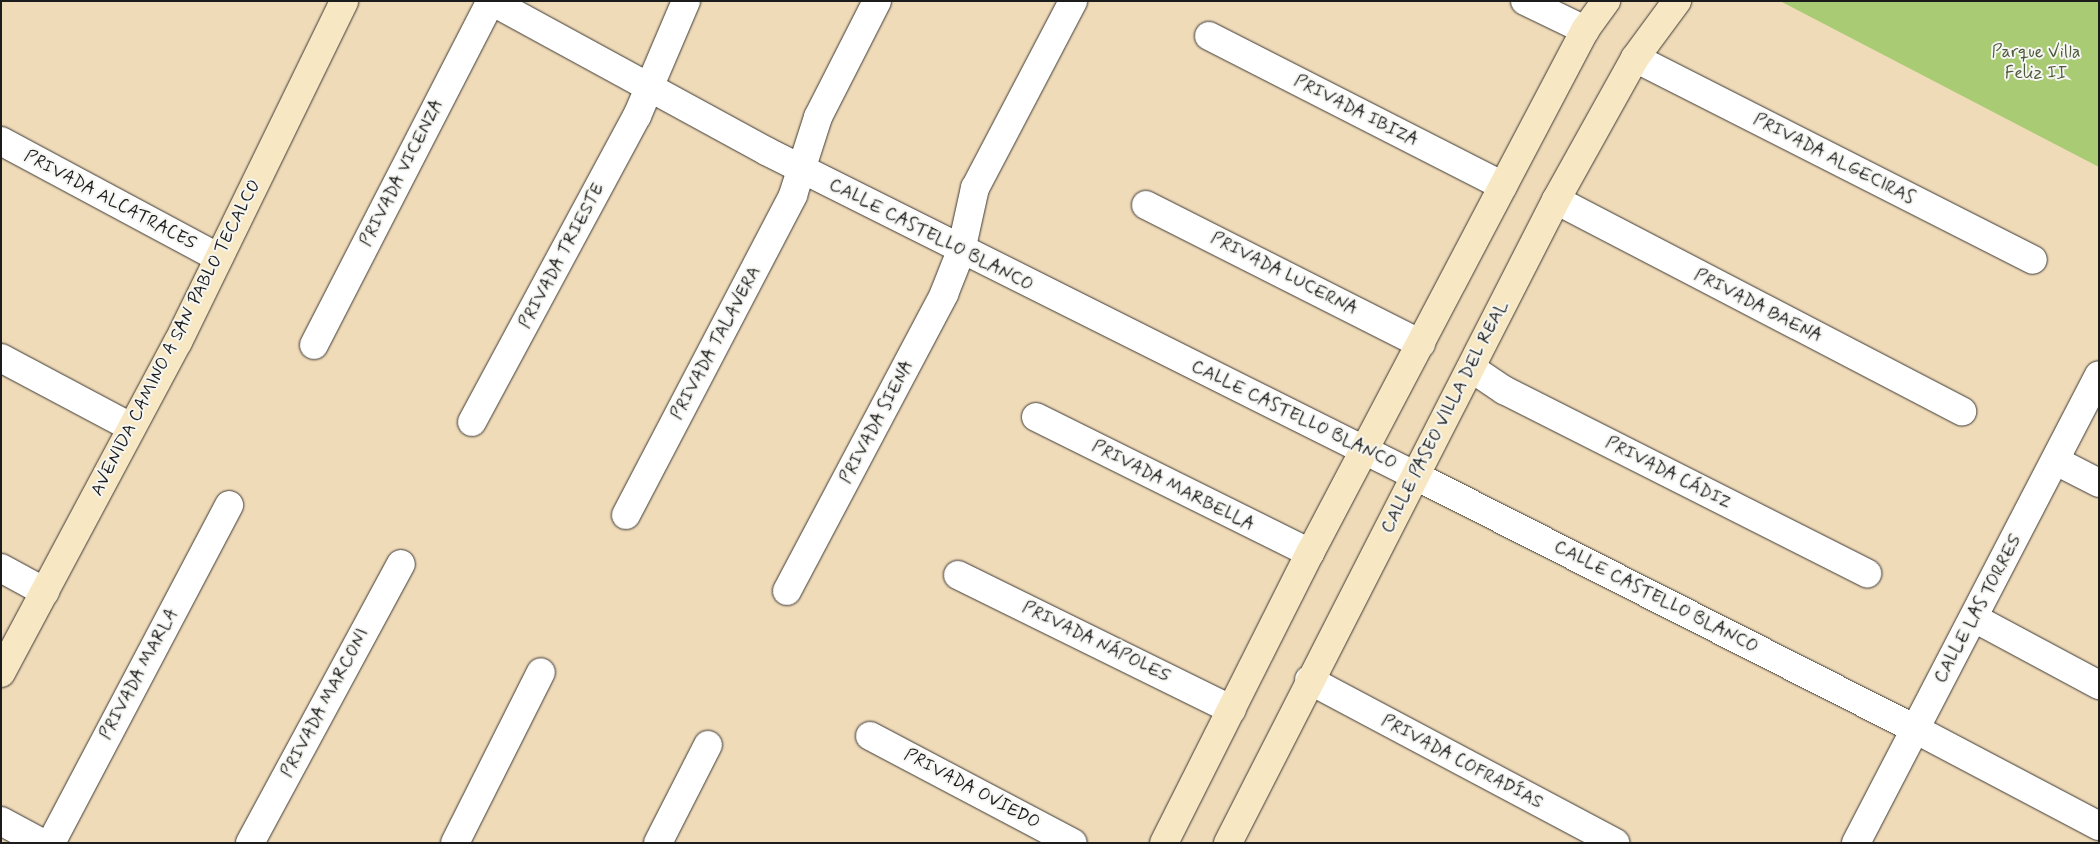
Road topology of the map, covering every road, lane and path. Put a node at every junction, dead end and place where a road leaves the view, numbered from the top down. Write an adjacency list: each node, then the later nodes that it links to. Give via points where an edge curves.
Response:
1 (344, 1): 19 (street, AVENIDA CAMINO A SAN PABLO TECALCO)
2 (491, 1): 12 (street, CALLE CASTELLO BLANCO); 22 (street, PRIVADA VICENZA)
3 (686, 1): 12 (street, PRIVADA TRIESTE)
4 (877, 1): 14 (street, PRIVADA TALAVERA, via 818,117)
5 (1073, 1): 18 (street, PRIVADA SIENA, via 975,188)
6 (1524, 1): 9 (street)
7 (1606, 1): 9 (street)
8 (1677, 1): 11 (street, CALLE PASEO VILLA DEL REAL)
9 (1585, 30): 15 (street)
10 (1209, 36): 15 (street, PRIVADA IBIZA)
11 (1635, 58): 16 (street, CALLE PASEO VILLA DEL REAL); 20 (street, PRIVADA ALGECIRAS)
12 (648, 88): 14 (street, CALLE CASTELLO BLANCO); 28 (street, PRIVADA TRIESTE, via 637,116)
13 (1, 141): 19 (street, PRIVADA ALCATRACES)
14 (802, 169): 18 (street, CALLE CASTELLO BLANCO); 35 (street, PRIVADA TALAVERA, via 793,195)
15 (1503, 186): 21 (street)
16 (1556, 200): 24 (street, CALLE PASEO VILLA DEL REAL); 26 (street, PRIVADA BAENA)
17 (1146, 205): 21 (street, PRIVADA LUCERNA)
18 (961, 251): 30 (street, CALLE CASTELLO BLANCO); 41 (street, PRIVADA SIENA, via 944,294)
19 (219, 258): 29 (street, AVENIDA CAMINO A SAN PABLO TECALCO)
20 (2033, 260)
21 (1421, 344): 30 (street)
22 (314, 345)
23 (1, 358): 29 (street)
24 (1471, 368): 32 (street, CALLE PASEO VILLA DEL REAL); 39 (street, PRIVADA CÁDIZ, via 1504,390)
25 (2099, 375): 31 (street, CALLE LAS TORRES)
26 (1962, 411)
27 (1036, 417): 36 (street, PRIVADA MARBELLA)
28 (472, 422)
29 (131, 427): 42 (street, AVENIDA CAMINO A SAN PABLO TECALCO)
30 (1365, 450): 32 (street, CALLE CASTELLO BLANCO); 36 (street)
31 (2056, 461): 33 (street); 43 (street, CALLE LAS TORRES)
32 (1414, 475): 46 (street, CALLE PASEO VILLA DEL REAL); 49 (street, CALLE CASTELLO BLANCO)
33 (2099, 483)
34 (229, 505): 55 (street, PRIVADA MARLA)
35 (626, 515)
36 (1310, 553): 48 (street)
37 (401, 564): 56 (street, PRIVADA MARCONI)
38 (1, 568): 42 (street)
39 (1867, 573)
40 (958, 575): 48 (street, PRIVADA NÁPOLES)
41 (787, 591)
42 (45, 592): 44 (street, AVENIDA CAMINO A SAN PABLO TECALCO)
43 (1974, 618): 47 (street); 49 (street, CALLE LAS TORRES)
44 (1, 672)
45 (541, 672): 57 (street)
46 (1310, 680): 61 (street, CALLE PASEO VILLA DEL REAL); 62 (street, PRIVADA COFRADÍAS)
47 (2099, 685)
48 (1232, 710): 60 (street)
49 (1915, 729): 53 (street, CALLE CASTELLO BLANCO); 63 (street, CALLE LAS TORRES)
50 (870, 736): 59 (street, PRIVADA OVIEDO)
51 (708, 745): 58 (street)
52 (1, 822): 54 (street)
53 (2099, 826)
54 (42, 843)
55 (51, 843)
56 (250, 843)
57 (455, 843)
58 (658, 843)
59 (1073, 843)
60 (1164, 843)
61 (1228, 843)
62 (1615, 843)
63 (1856, 843)

